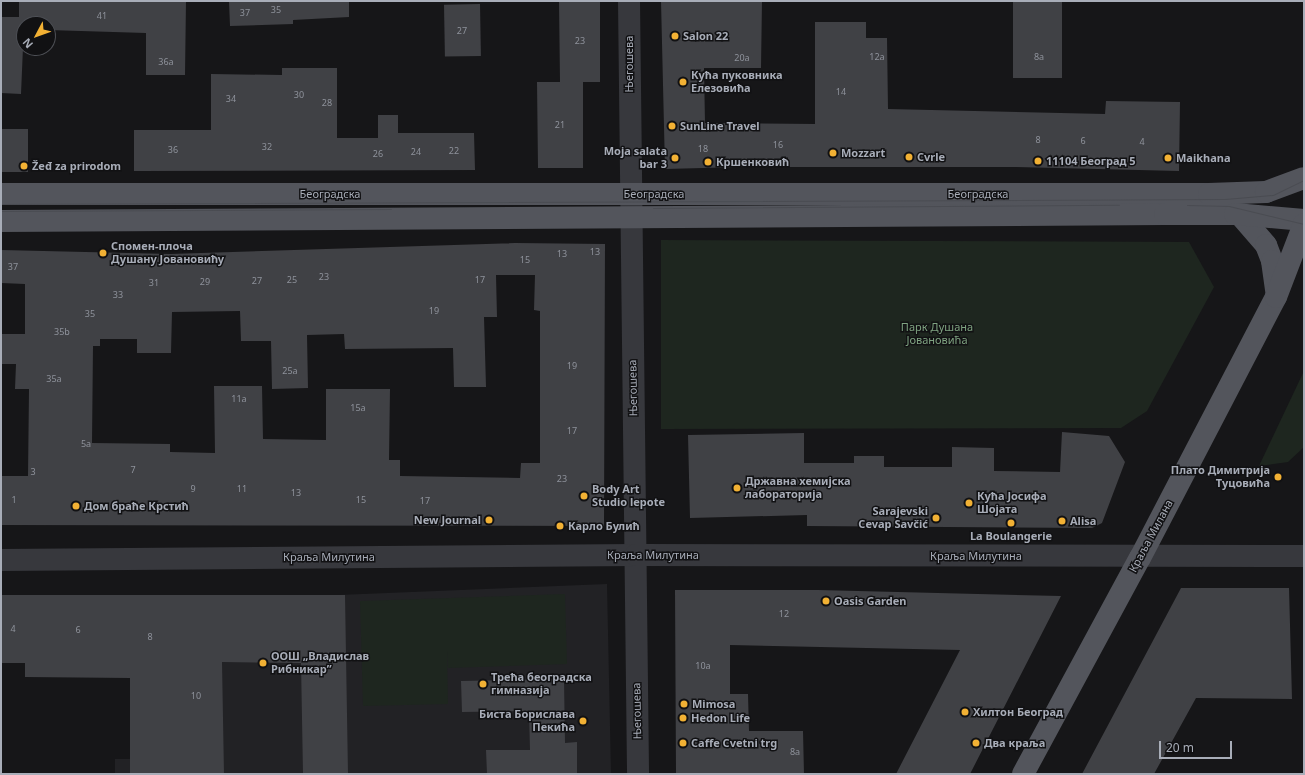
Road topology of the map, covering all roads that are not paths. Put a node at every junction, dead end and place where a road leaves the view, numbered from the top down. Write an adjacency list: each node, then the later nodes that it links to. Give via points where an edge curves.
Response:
1 (629, 1): 4 (street, Његошева)
2 (1304, 178): 4 (main road, Београдска, via 1284,187 1258,193)
3 (1, 194): 4 (main road, Београдска)
4 (630, 194): 6 (street, Његошева)
5 (1240, 215): 6 (main road, Београдска); 7 (main road, Београдска); 11 (main road, via 1266,245 1272,261)
6 (630, 217): 8 (main road, Београдска); 12 (street, Његошева)
7 (1304, 220)
8 (1, 221)
9 (1304, 224): 11 (main road, Краља Милана)
10 (1304, 264): 11 (main road, Краља Милана)
11 (1276, 297): 14 (main road, Краља Милана)
12 (636, 555): 14 (street, Краља Милутина); 15 (street, Краља Милутина); 16 (street, Његошева)
13 (1304, 556): 14 (street, Краља Милутина)
14 (1140, 558): 17 (main road, Краља Милана)
15 (1, 560)
16 (638, 774)
17 (1023, 774)

